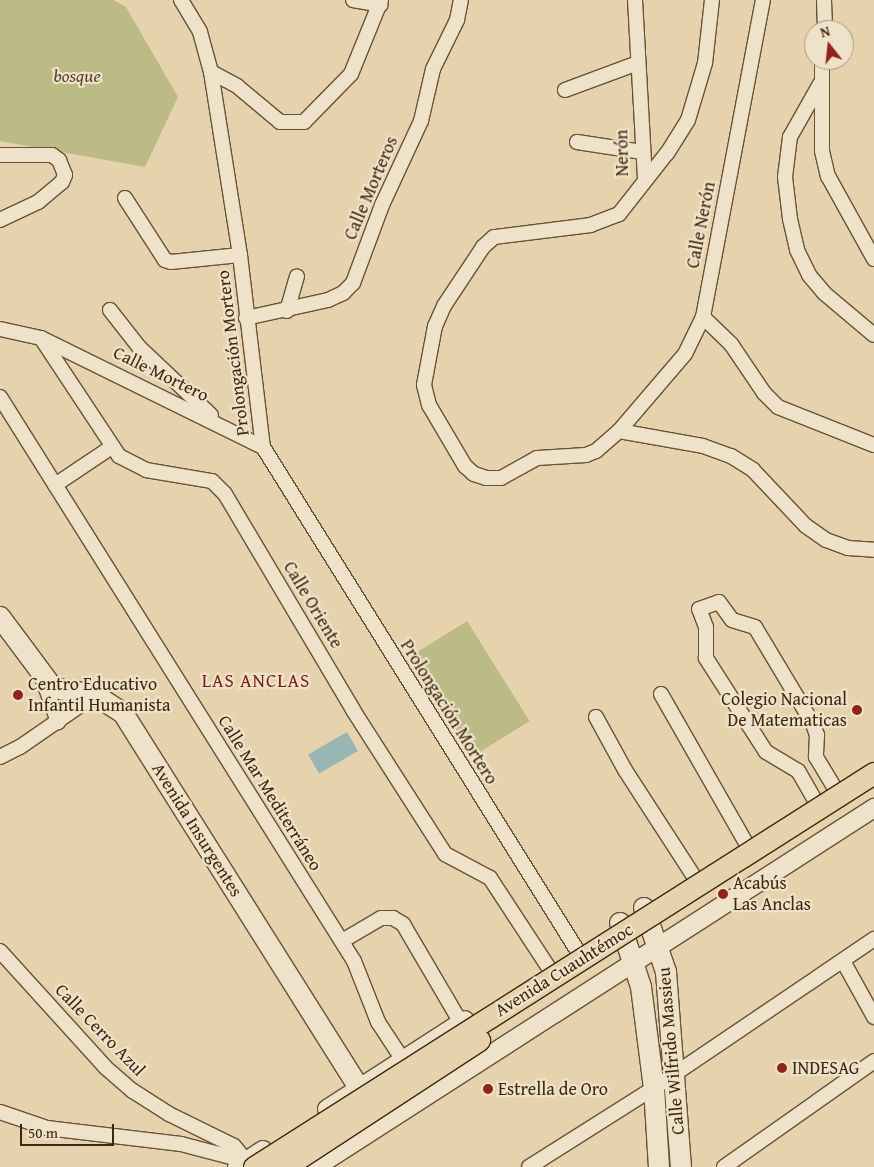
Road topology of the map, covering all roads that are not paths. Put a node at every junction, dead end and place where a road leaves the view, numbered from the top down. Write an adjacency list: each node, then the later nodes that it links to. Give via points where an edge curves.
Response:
1 (181, 0): 12 (street, Prolongación Mortero, via 200,32)
2 (354, 0): 8 (street)
3 (461, 0): 26 (street, Calle Morteros, via 458,20 433,69 421,121 382,205 353,283 343,293 328,300)
4 (635, 0): 10 (street, Nerón)
5 (712, 0): 18 (street, via 705,63 688,120)
6 (762, 0): 27 (street, Calle Nerón)
7 (824, 0): 9 (street)
8 (381, 2): 12 (street, via 351,74 304,122 280,122 237,86)
9 (825, 20)
10 (638, 63): 14 (street); 16 (street, Nerón)
11 (821, 70): 13 (street)
12 (211, 72): 22 (street, Prolongación Mortero)
13 (820, 84): 23 (street, via 822,151 828,176); 30 (street, via 790,137 785,177 790,219 797,250 809,275 824,293)
14 (565, 90)
15 (577, 142): 16 (street)
16 (642, 152): 18 (street, Nerón)
17 (0, 155): 20 (street, via 52,155 59,160 64,175 62,182 38,202)
18 (645, 180): 21 (street, Nerón, via 618,214 606,222)
19 (126, 198): 22 (street, via 165,260)
20 (0, 220)
21 (508, 233): 34 (street, Calle Nerón, via 494,237 483,247 444,306 435,326 425,369 424,385 429,405 465,466 486,478 501,478 537,458 586,455 596,451)
22 (240, 255): 28 (street, Prolongación Mortero)
23 (874, 258)
24 (297, 276): 26 (street)
25 (110, 310): 33 (street, via 138,347)
26 (287, 311): 28 (street, Calle Morteros)
27 (703, 317): 34 (street, Calle Nerón, via 685,354); 35 (street, via 731,344 764,393 778,407)
28 (246, 318): 36 (street, Prolongación Mortero)
29 (0, 329): 31 (street)
30 (874, 335)
31 (41, 338): 33 (street, Calle Mortero); 37 (street, Calle Oriente)
32 (0, 397): 38 (street, Calle Mar Mediterráneo)
33 (218, 423): 36 (street, Calle Mortero)
34 (619, 431): 39 (street, via 703,446 731,456 753,470 806,526 826,540 848,548)
35 (874, 445)
36 (263, 447): 60 (street, Prolongación Mortero)
37 (110, 448): 38 (street); 64 (street, Calle Oriente, via 130,464 146,470 204,479 225,494 353,710 445,854 490,878)
38 (55, 484): 58 (street, Calle Mar Mediterráneo)
39 (874, 550)
40 (0, 617): 41 (main road, Avenida Insurgentes)
41 (43, 678): 43 (main road, Avenida Insurgentes, via 53,688 65,693); 45 (street)
42 (661, 694): 53 (street)
43 (95, 695): 45 (street); 70 (main road, Avenida Insurgentes, via 123,713)
44 (596, 717): 54 (street, via 625,770)
45 (58, 722): 46 (street)
46 (0, 757)
47 (874, 763): 50 (street)
48 (874, 773): 73 (main road, Avenida Cuauhtémoc, bridge)
49 (874, 788): 74 (main road, Avenida Cuauhtémoc, bridge)
50 (835, 789): 51 (street); 51 (street, via 816,757 817,735 813,724 754,627 732,620 719,602 699,609 706,627 706,658 766,752 798,771)
51 (816, 802): 53 (street)
52 (874, 808): 59 (street)
53 (747, 844): 54 (street)
54 (695, 878): 55 (street)
55 (644, 908): 56 (street); 59 (main road, Calle Wilfrido Massieu)
56 (620, 923): 60 (street); 63 (main road, Calle Wilfrido Massieu)
57 (874, 939): 62 (street)
58 (342, 941): 66 (street, via 381,918 393,918 403,924); 67 (street, Calle Mar Mediterráneo, via 354,961 378,1022)
59 (658, 946): 63 (street); 69 (main road, Calle Wilfrido Massieu, via 666,972)
60 (577, 950): 64 (street)
61 (0, 951): 73 (street, Calle Cerro Azul, via 104,1067 169,1114 234,1146)
62 (843, 961): 65 (street); 69 (street)
63 (634, 962): 71 (main road, Calle Wilfrido Massieu, via 641,987); 75 (street)
64 (549, 968): 66 (street)
65 (874, 1017)
66 (462, 1023): 67 (street)
67 (403, 1060): 70 (street)
68 (874, 1060): 79 (street)
69 (674, 1075): 71 (street); 78 (main road, Calle Wilfrido Massieu)
70 (359, 1088): 73 (street)
71 (654, 1088): 76 (street); 77 (main road, Calle Wilfrido Massieu)
72 (0, 1112): 73 (street, via 47,1128 181,1144)
73 (249, 1166)
74 (285, 1167)
75 (316, 1167)
76 (529, 1167)
77 (659, 1167)
78 (681, 1167)
79 (724, 1167)

